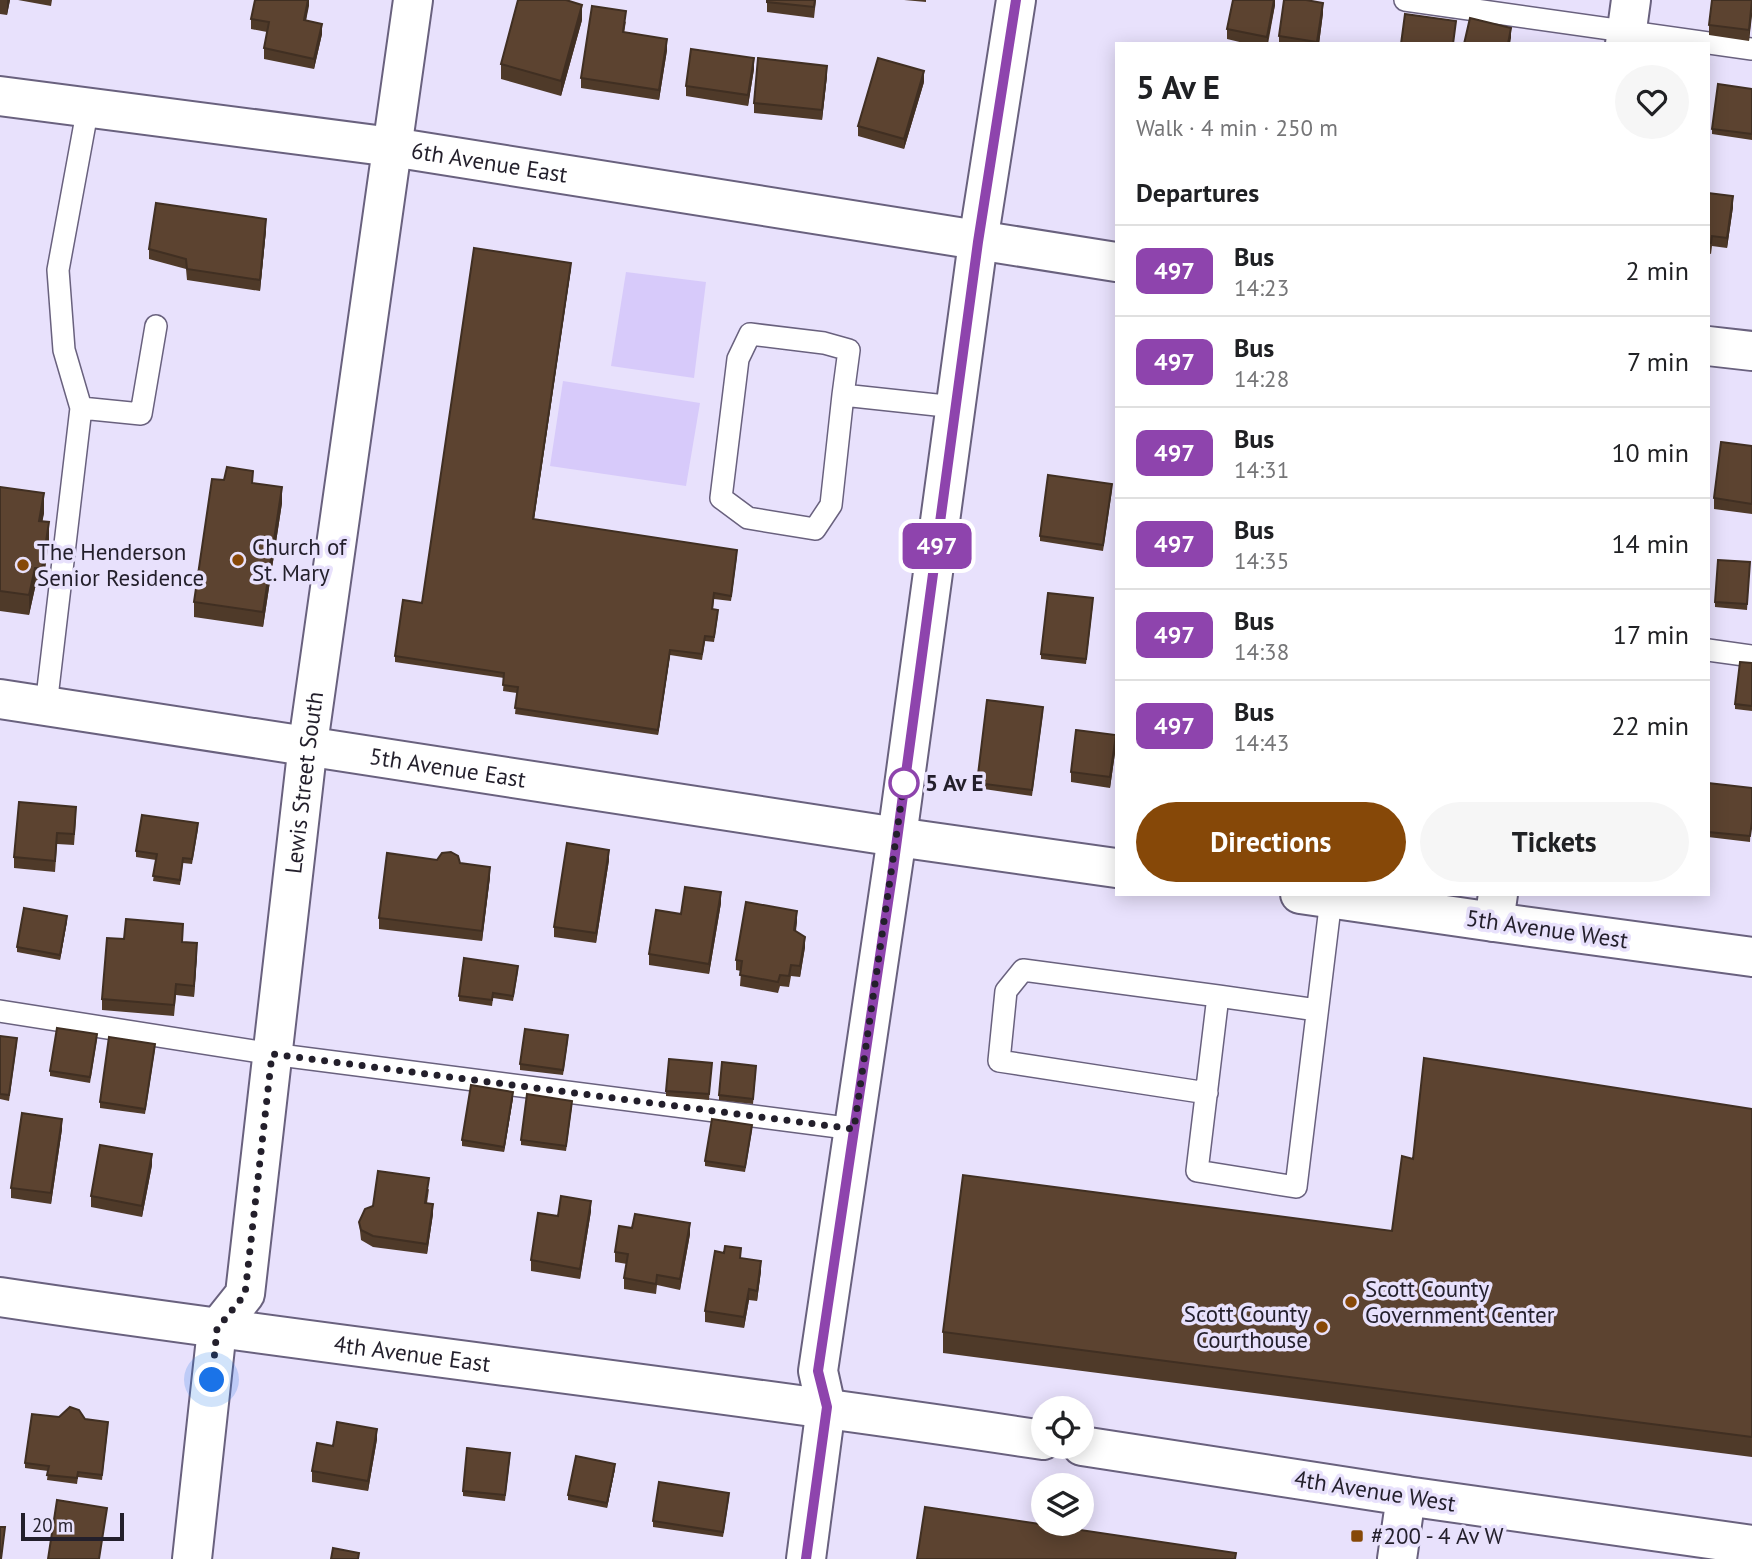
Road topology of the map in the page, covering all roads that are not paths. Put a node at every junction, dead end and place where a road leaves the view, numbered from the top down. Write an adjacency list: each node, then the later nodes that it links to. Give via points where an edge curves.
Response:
1 (413, 0): 8 (street, Lewis Street South)
2 (1016, 0): 9 (street)
3 (1405, 0): 4 (lane)
4 (1628, 24): 5 (lane)
5 (1752, 48)
6 (0, 96): 7 (street, 6th Avenue East)
7 (88, 107): 8 (street, 6th Avenue East); 16 (lane, via 58,270 64,350)
8 (392, 147): 9 (street, 6th Avenue East); 21 (street, Lewis Street South)
9 (978, 242): 10 (street, 6th Avenue East); 15 (street)
10 (1115, 262)
11 (156, 326): 16 (lane, via 141,414)
12 (1710, 346): 13 (street)
13 (1752, 351)
14 (843, 395): 14 (lane, via 849,350 750,334 738,359 721,498 748,518 815,529 831,505); 15 (lane)
15 (955, 407): 22 (street)
16 (80, 408): 20 (lane)
17 (1710, 650): 18 (lane)
18 (1752, 656)
19 (0, 699): 20 (street, 5th Avenue East)
20 (46, 706): 21 (street, 5th Avenue East)
21 (308, 744): 22 (street, 5th Avenue East); 30 (street, Lewis Street South)
22 (897, 837): 23 (street); 32 (street)
23 (1115, 868)
24 (1315, 896): 25 (street, 5th Avenue West); 28 (lane)
25 (1496, 908): 26 (street, 5th Avenue West)
26 (1752, 957)
27 (1218, 996): 28 (lane); 31 (lane); 31 (lane, via 1023,970 1006,990 999,1061)
28 (1317, 1010): 31 (lane, via 1296,1187 1197,1171)
29 (0, 1011): 30 (lane)
30 (272, 1054): 32 (lane); 34 (street, Lewis Street South, via 245,1294)
31 (1207, 1093)
32 (854, 1129): 35 (street, via 818,1371)
33 (0, 1297): 34 (street, 4th Avenue East)
34 (217, 1329): 35 (street, 4th Avenue East); 40 (street)
35 (827, 1407): 36 (street); 41 (street)
36 (1031, 1438)
37 (1094, 1448): 38 (street, 4th Avenue West)
38 (1406, 1496): 39 (street, 4th Avenue West); 42 (street)
39 (1752, 1545)
40 (192, 1559)
41 (806, 1559)
42 (1397, 1559)

